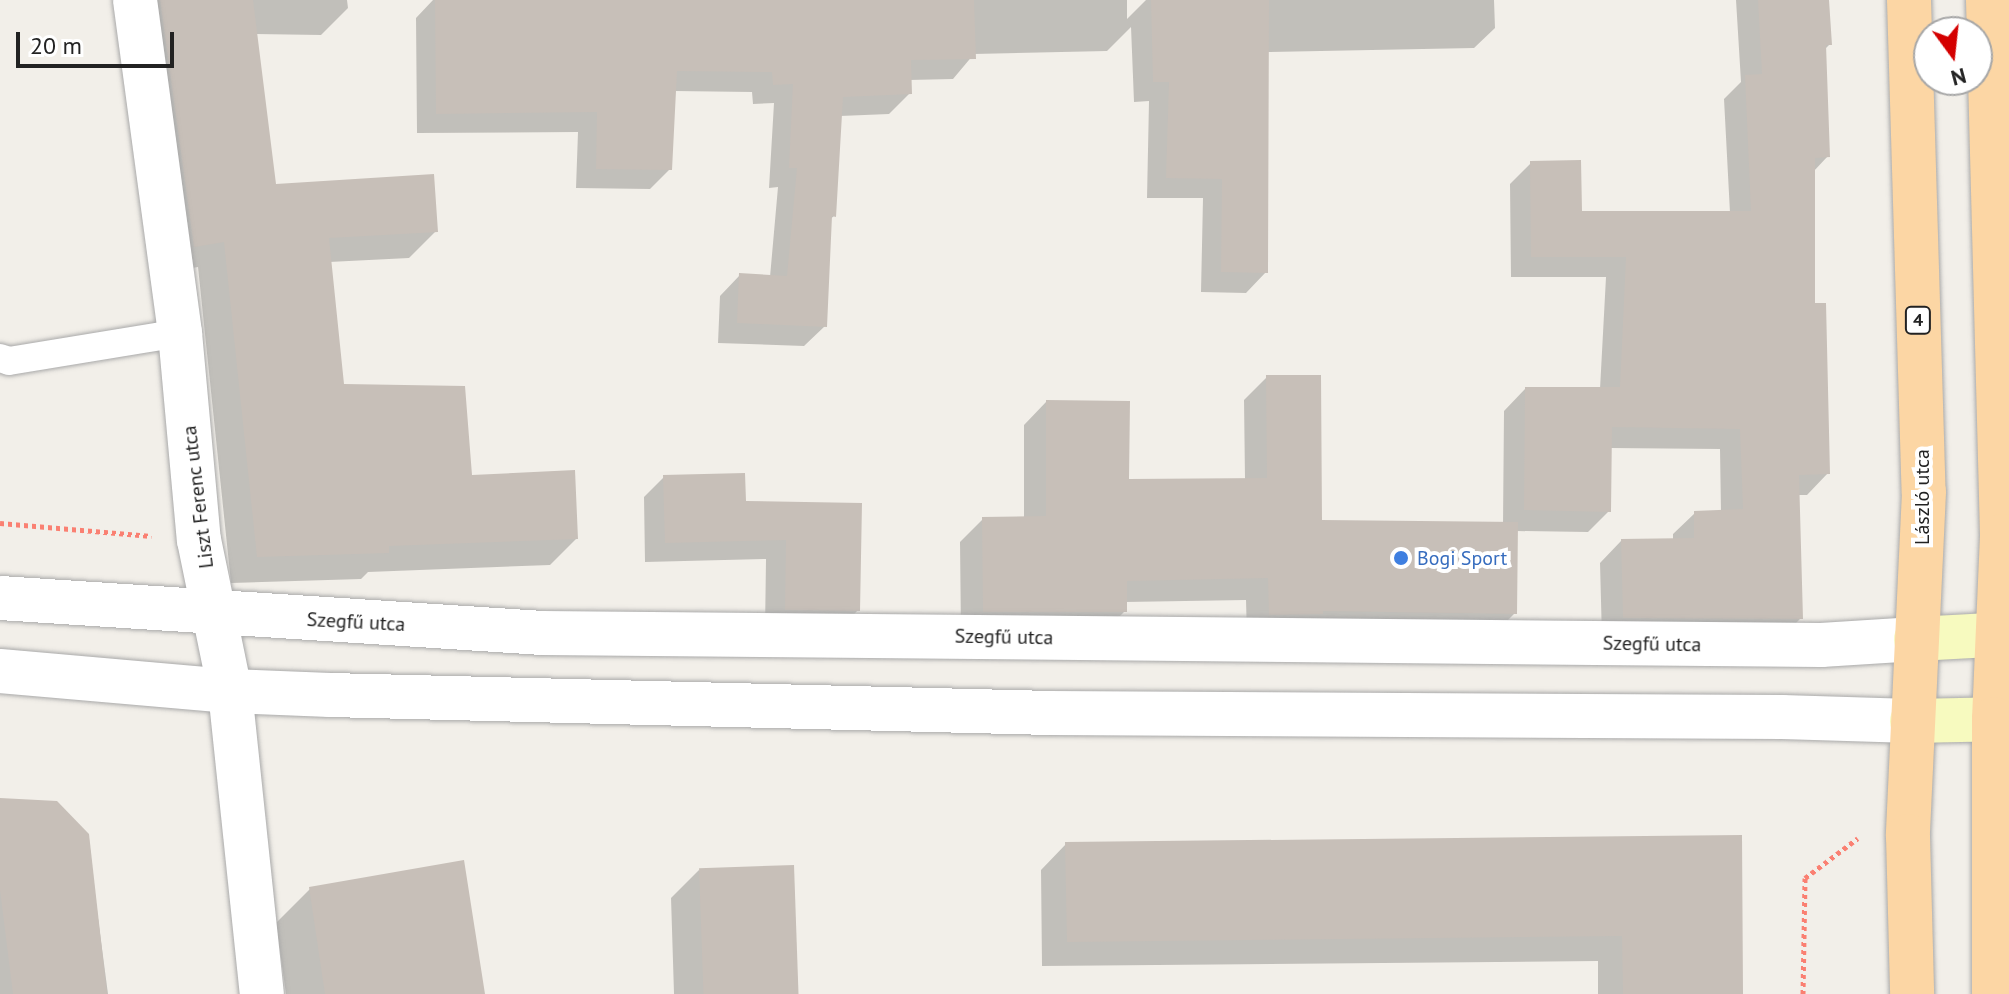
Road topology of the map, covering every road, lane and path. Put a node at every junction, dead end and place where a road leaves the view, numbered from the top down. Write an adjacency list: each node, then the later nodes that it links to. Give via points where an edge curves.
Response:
1 (135, 0): 4 (street, Liszt Ferenc utca)
2 (1909, 0): 11 (main road, László utca / 4, via 1924,492)
3 (1988, 0): 10 (main road)
4 (180, 333): 5 (lane, via 9,361); 7 (street, Liszt Ferenc utca)
5 (0, 358)
6 (0, 523): 7 (path)
7 (199, 540): 9 (street, Liszt Ferenc utca)
8 (0, 598): 9 (street, Szegfű utca)
9 (214, 614): 11 (street, Szegfű utca, via 542,633 1821,645); 13 (street, Liszt Ferenc utca)
10 (2003, 634): 11 (street, Szegfű utca); 14 (main road)
11 (1916, 639): 15 (main road, László utca / 4)
12 (0, 671): 13 (street)
13 (230, 691): 15 (street, via 1049,713); 17 (street, Liszt Ferenc utca)
14 (2001, 719): 15 (street); 20 (main road)
15 (1912, 721): 19 (main road, László utca / 4)
16 (1856, 838): 18 (path, via 1805,878)
17 (262, 994)
18 (1803, 994)
19 (1912, 994)
20 (1994, 994)

